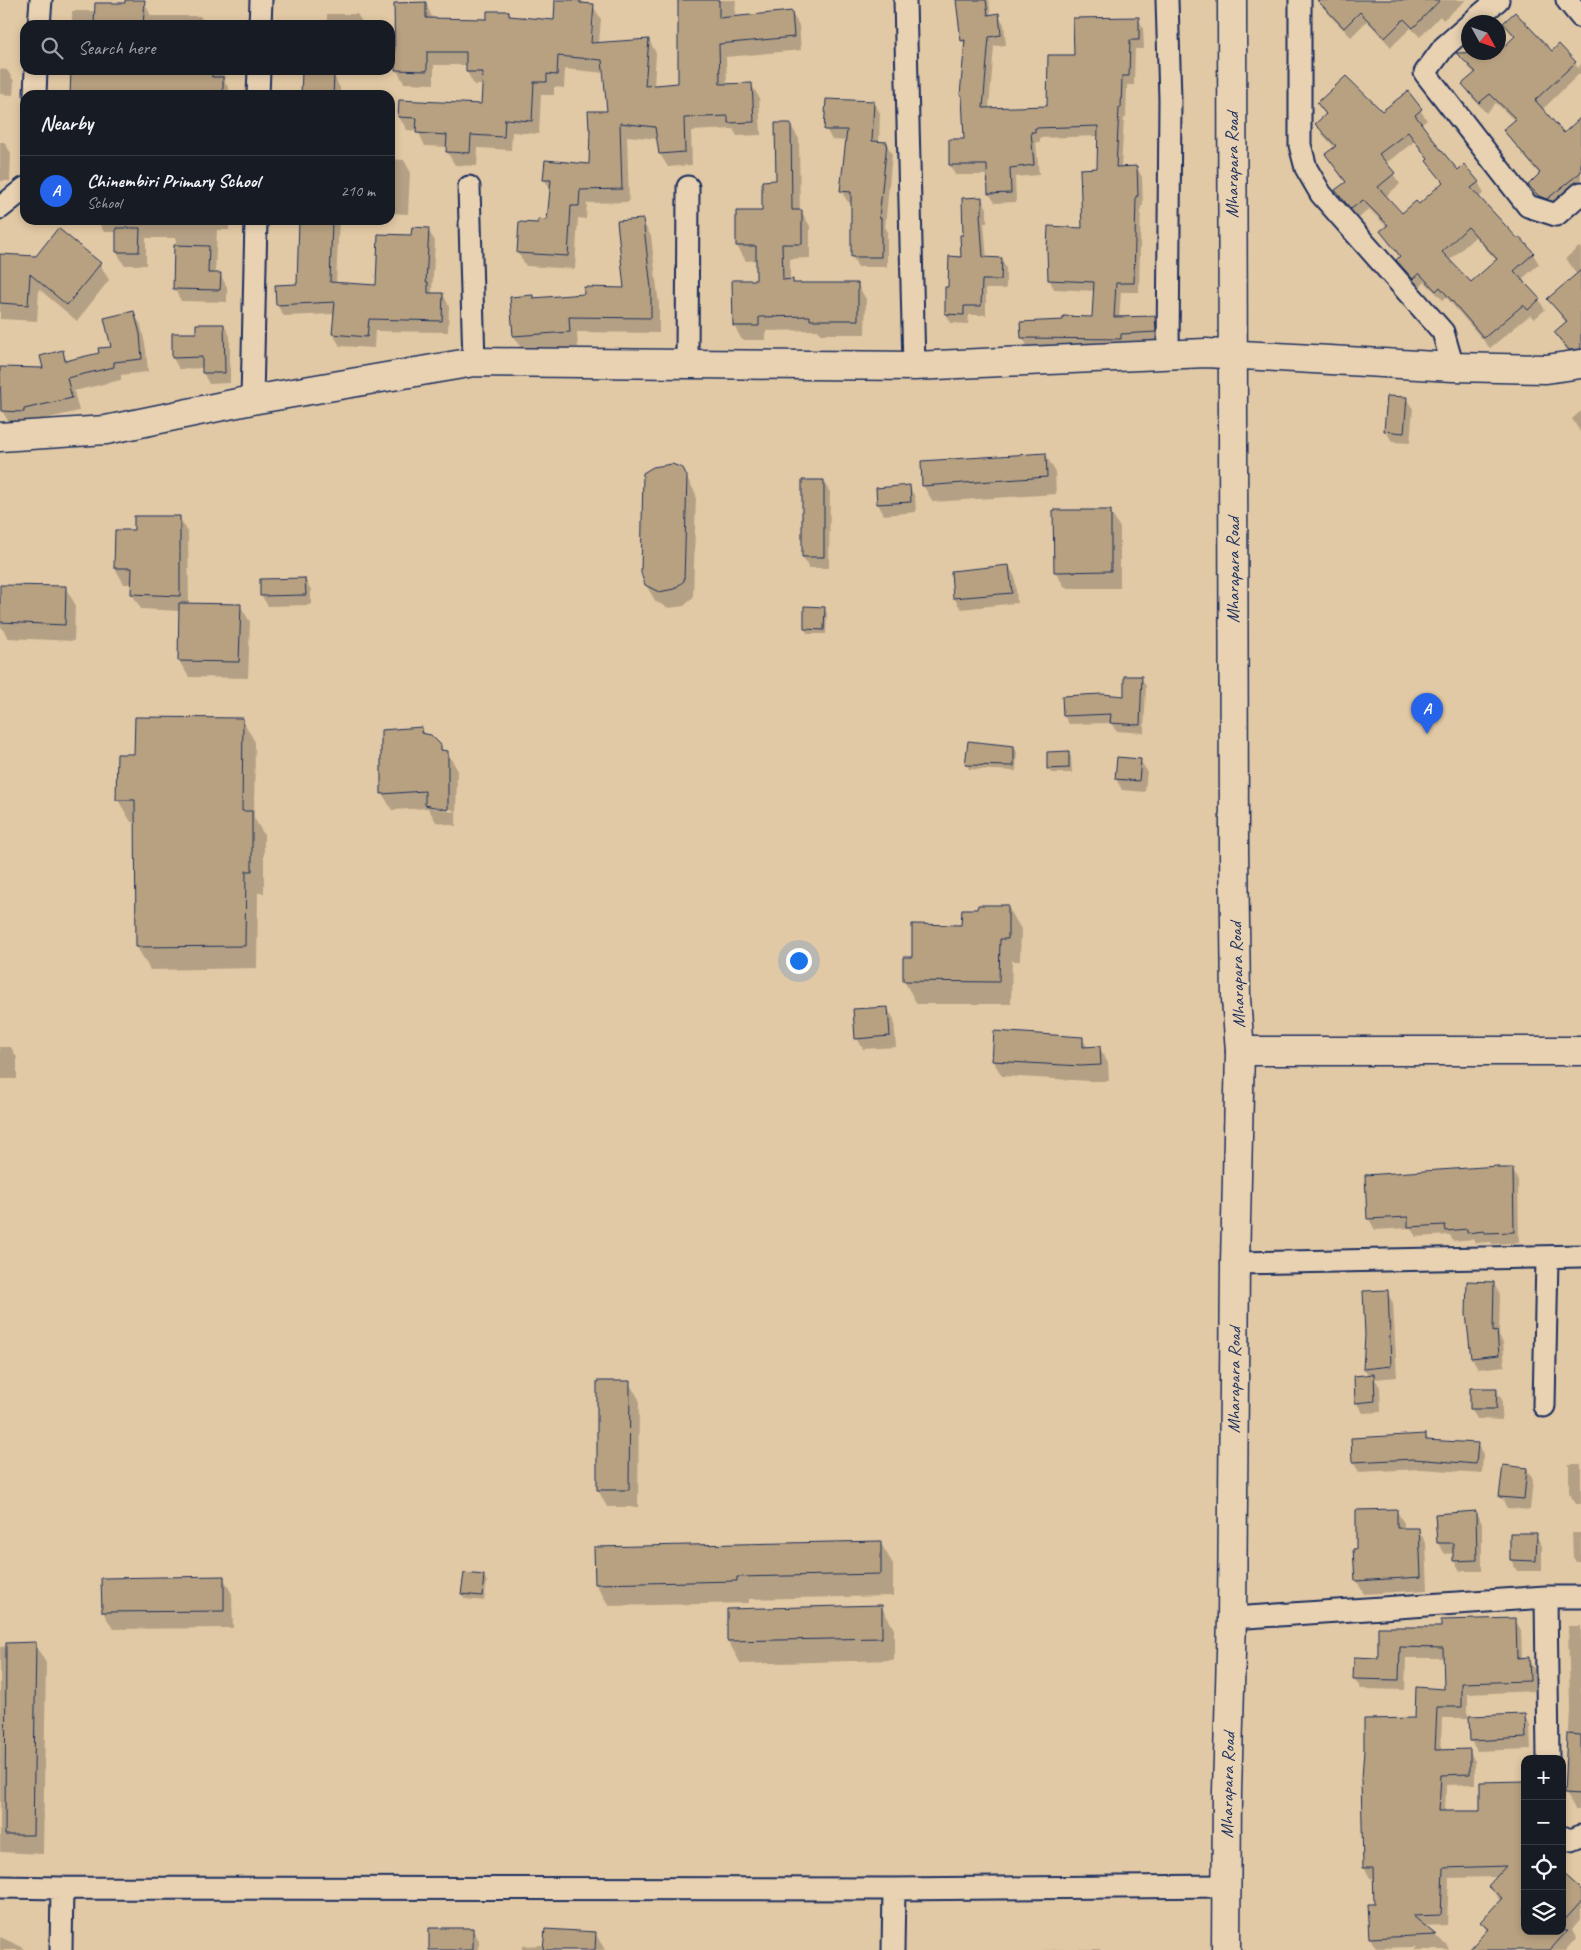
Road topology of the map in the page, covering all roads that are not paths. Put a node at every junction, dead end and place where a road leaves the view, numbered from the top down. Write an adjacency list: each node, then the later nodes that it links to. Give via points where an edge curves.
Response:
1 (41, 0): 11 (street)
2 (260, 0): 12 (street)
3 (905, 0): 29 (street)
4 (1167, 0): 25 (street, via 1170,99)
5 (1232, 0): 24 (main road, Mharapara Road)
6 (1300, 0): 30 (street, via 1300,145 1306,168 1321,194 1443,332)
7 (1498, 0): 9 (street)
8 (1567, 0): 10 (street)
9 (1480, 15)
10 (1581, 17)
11 (39, 20)
12 (260, 20)
13 (1461, 32): 21 (street, via 1444,47 1425,73 1528,206 1556,215)
14 (36, 75): 16 (street)
15 (259, 75): 17 (street)
16 (35, 90)
17 (258, 90)
18 (469, 187): 26 (street)
19 (688, 187): 27 (street)
20 (20, 192): 22 (street)
21 (1581, 194)
22 (0, 208)
23 (256, 225): 31 (street)
24 (1233, 353): 25 (main road); 30 (main road); 34 (main road, Mharapara Road, via 1234,850)
25 (1168, 354): 29 (main road)
26 (474, 362): 27 (main road); 31 (main road)
27 (687, 363): 29 (main road)
28 (1581, 364): 30 (main road, via 1546,369)
29 (914, 366)
30 (1453, 366)
31 (252, 400): 32 (main road, via 106,430)
32 (0, 437)
33 (1581, 1050): 34 (main road)
34 (1240, 1051): 37 (main road, Mharapara Road)
35 (1581, 1256): 36 (street)
36 (1547, 1258): 37 (street); 38 (street)
37 (1235, 1263): 41 (main road, Mharapara Road)
38 (1544, 1406)
39 (1546, 1597): 40 (street); 41 (street); 42 (street)
40 (1581, 1597)
41 (1232, 1618): 45 (main road, Mharapara Road)
42 (1548, 1755)
43 (1581, 1836): 44 (street)
44 (1566, 1838)
45 (1226, 1886): 48 (street); 51 (main road, Mharapara Road)
46 (0, 1887): 47 (street)
47 (62, 1888): 48 (street); 49 (street)
48 (894, 1889): 50 (street)
49 (61, 1950)
50 (892, 1950)
51 (1226, 1950)

